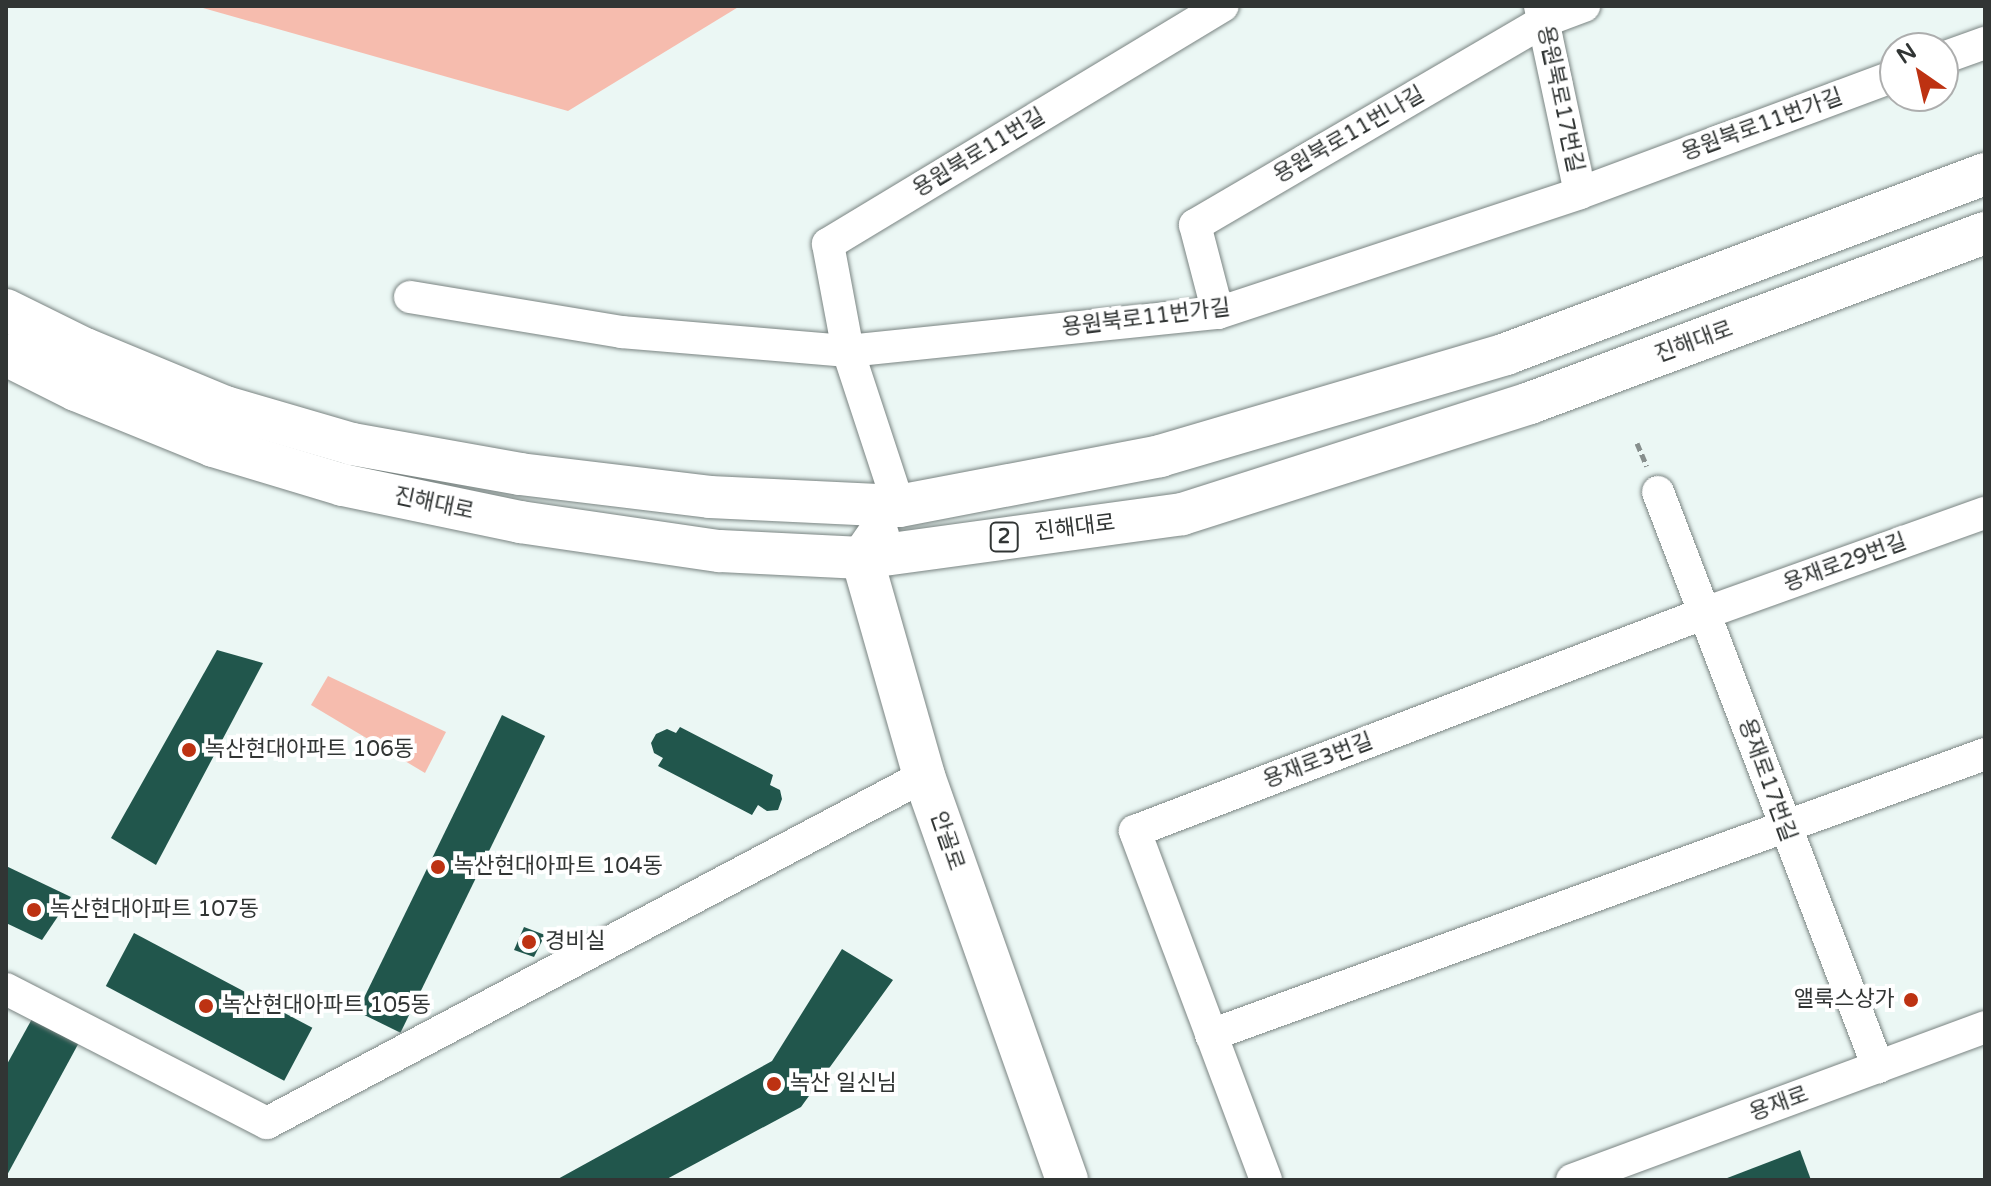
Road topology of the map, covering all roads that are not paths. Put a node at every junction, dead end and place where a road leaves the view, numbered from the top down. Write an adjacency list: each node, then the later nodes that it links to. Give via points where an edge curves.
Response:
1 (1223, 6): 13 (street, 용원북로11번길, via 828,244)
2 (1584, 6): 3 (street, 용원북로11번나길)
3 (1542, 14): 8 (street, 용원북로17번길); 12 (street, 용원북로11번나길, via 1195,225)
4 (1985, 43): 5 (street)
5 (1959, 52)
6 (1879, 82): 8 (street, 용원북로11번가길)
7 (1985, 174): 16 (main road, 진해대로 / 2, via 1506,354 1160,456)
8 (1580, 193): 12 (street, 용원북로11번가길)
9 (1985, 233): 18 (main road, 진해대로 / 2, via 1530,403 1182,514)
10 (410, 297): 13 (street, 용원북로11번가길, via 621,332)
11 (6, 310): 16 (main road, 진해대로 / 2, via 225,407 352,444 520,474 710,497)
12 (1218, 313): 13 (street, 용원북로11번가길)
13 (848, 351): 16 (street)
14 (6, 355): 18 (main road, 진해대로 / 2, via 213,446 343,485 520,522 720,551)
15 (1658, 492): 19 (street, 용재로17번길)
16 (899, 506): 18 (main road)
17 (1985, 513): 19 (street, 용재로29번길)
18 (862, 558): 21 (main road, 안골로)
19 (1705, 613): 22 (street, 용재로17번길); 25 (street, 용재로3번길, via 1135,831)
20 (1985, 754): 22 (street)
21 (924, 776): 23 (street, via 267,1123); 27 (main road, 안골로)
22 (1784, 828): 25 (street); 26 (street, 용재로17번길)
23 (6, 989)
24 (1985, 1027): 26 (street, 용재로)
25 (1211, 1035): 28 (street, 용재로3번길)
26 (1878, 1067): 29 (street, 용재로)
27 (1067, 1180)
28 (1266, 1180)
29 (1572, 1180)

